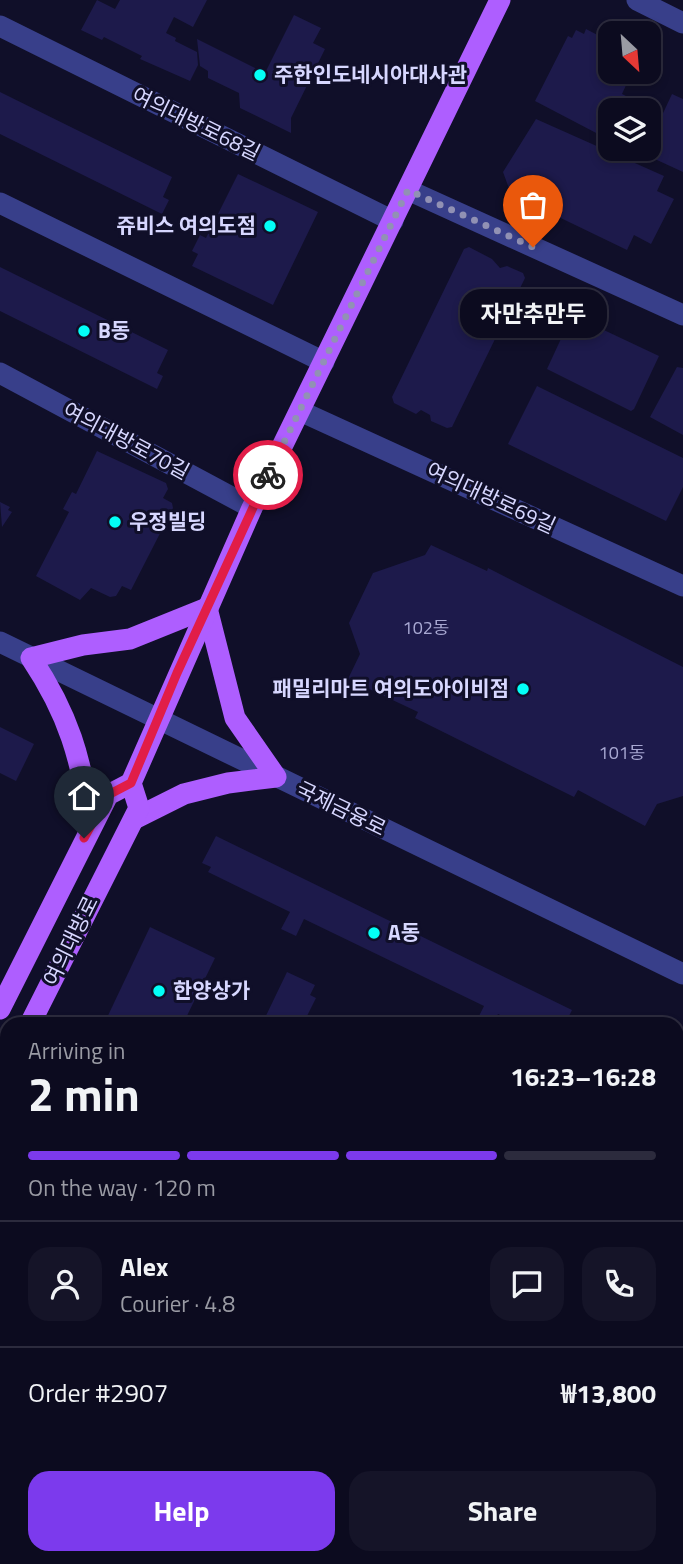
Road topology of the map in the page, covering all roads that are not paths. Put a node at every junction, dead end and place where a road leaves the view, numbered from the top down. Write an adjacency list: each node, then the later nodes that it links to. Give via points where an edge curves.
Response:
1 (500, 0): 5 (main road)
2 (637, 0): 3 (street)
3 (683, 23)
4 (0, 26): 7 (street, 여의대방로68길)
5 (408, 190): 7 (main road); 8 (street)
6 (0, 203): 9 (street)
7 (393, 221): 9 (main road)
8 (683, 315)
9 (324, 362): 11 (main road)
10 (0, 373): 12 (street, 여의대방로70길)
11 (300, 411): 12 (main road); 13 (street, 여의대방로69길)
12 (252, 508): 14 (main road)
13 (683, 586)
14 (207, 608): 16 (main road, via 130,639); 17 (main road); 18 (main road, via 235,718)
15 (0, 642): 16 (street, 국제금융로)
16 (31, 658): 17 (street, 국제금융로); 21 (main road, via 56,696 70,730)
17 (158, 720): 18 (street, 국제금융로); 19 (main road)
18 (276, 777): 20 (main road, via 184,794); 22 (street, 국제금융로)
19 (131, 783): 20 (main road, via 139,808); 21 (main road, 여의대방로, via 108,795)
20 (134, 819): 24 (main road, 여의대방로)
21 (91, 825): 23 (main road, 여의대방로)
22 (683, 974)
23 (0, 1009)
24 (34, 1017)

